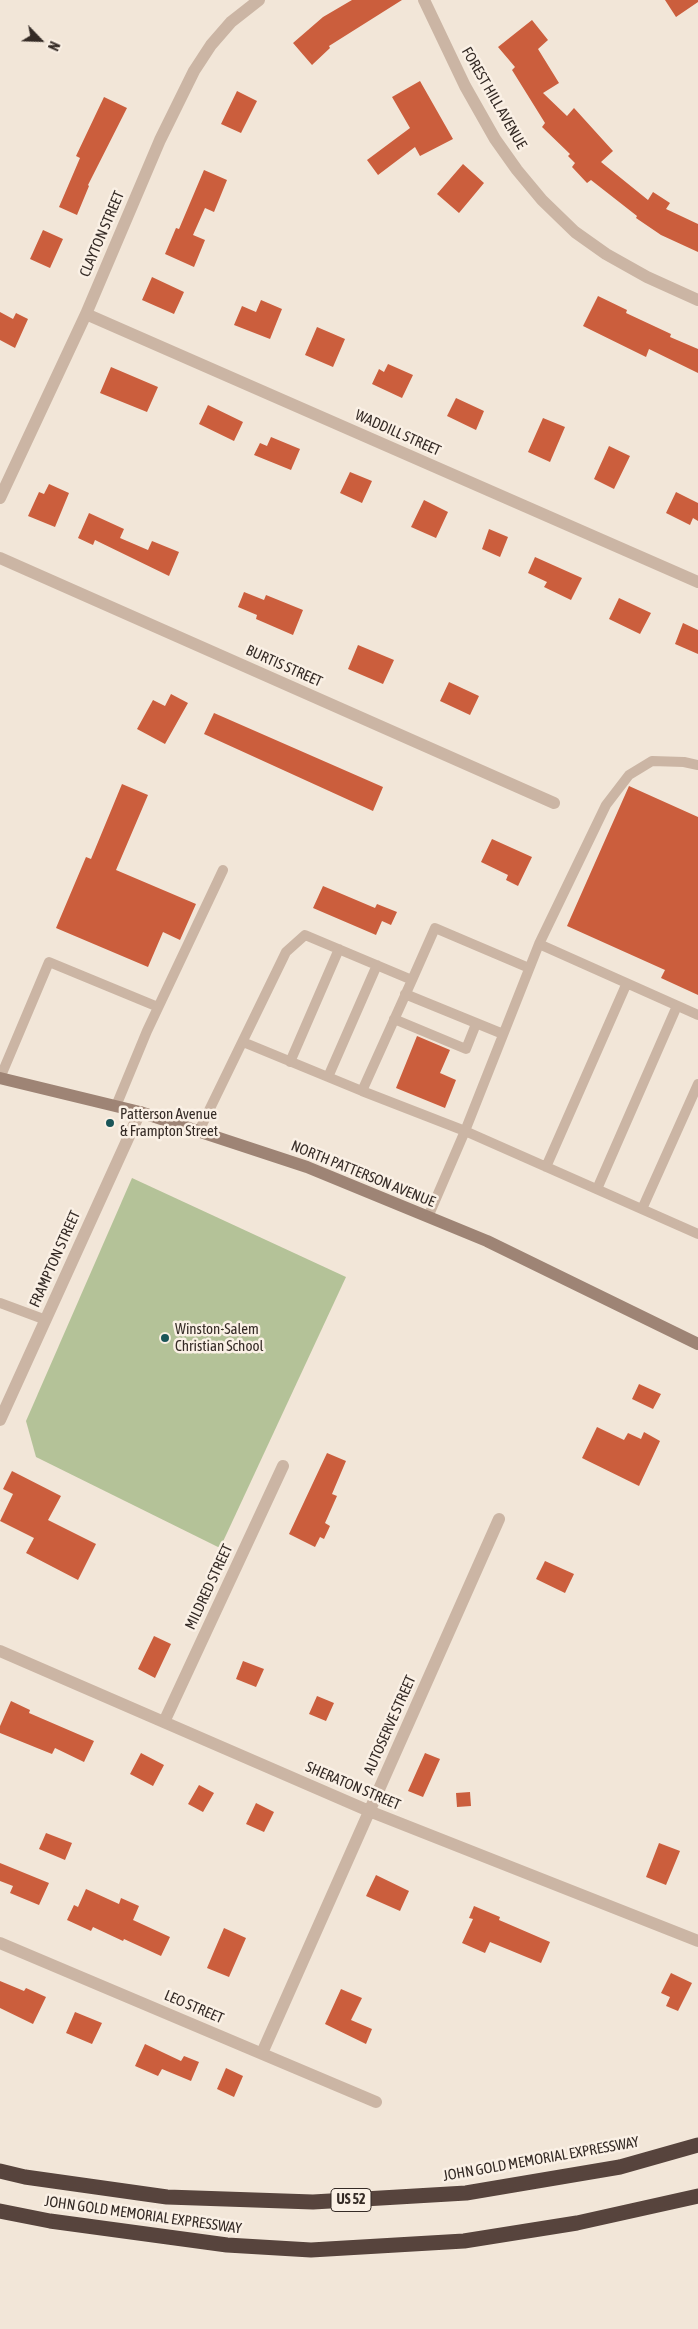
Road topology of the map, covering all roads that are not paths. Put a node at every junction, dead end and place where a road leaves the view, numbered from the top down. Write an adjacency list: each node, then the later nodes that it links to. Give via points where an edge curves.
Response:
1 (259, 0): 4 (street, CLAYTON STREET, via 231,22 210,45 194,71 160,140)
2 (424, 0): 3 (street, FOREST HILL AVENUE, via 465,86 495,139 542,200 575,232 606,254)
3 (698, 300)
4 (86, 314): 5 (street, CLAYTON STREET); 7 (street, WADDILL STREET)
5 (0, 498)
6 (0, 558): 9 (street, BURTIS STREET)
7 (698, 582)
8 (698, 765): 11 (lane, via 652,761 629,775 606,805)
9 (554, 803)
10 (223, 870): 19 (lane)
11 (539, 944): 14 (lane); 16 (lane)
12 (339, 949): 13 (lane); 24 (lane, via 305,935 286,952); 25 (lane)
13 (377, 965): 15 (lane); 26 (lane)
14 (529, 968): 15 (lane, via 435,928); 23 (lane)
15 (412, 980): 17 (lane)
16 (626, 984): 18 (lane); 34 (lane)
17 (406, 994): 21 (lane); 22 (lane)
18 (677, 1006): 20 (lane); 35 (lane)
19 (158, 1007): 27 (lane, via 49,962); 30 (lane)
20 (698, 1015)
21 (394, 1019): 22 (lane, via 466,1049); 29 (lane)
22 (476, 1024): 23 (lane)
23 (503, 1034): 33 (lane)
24 (243, 1042): 25 (lane); 32 (lane)
25 (290, 1062): 26 (lane)
26 (328, 1077): 29 (lane)
27 (0, 1078): 30 (main road, NORTH PATTERSON AVENUE)
28 (698, 1084): 36 (lane)
29 (362, 1091): 33 (lane)
30 (116, 1106): 31 (main road, NORTH PATTERSON AVENUE)
31 (140, 1112): 32 (main road, NORTH PATTERSON AVENUE); 40 (street, FRAMPTON STREET)
32 (199, 1131): 37 (main road, NORTH PATTERSON AVENUE, via 307,1167)
33 (465, 1131): 34 (lane); 37 (lane)
34 (546, 1167): 35 (lane)
35 (597, 1189): 36 (lane)
36 (642, 1209): 38 (lane)
37 (428, 1216): 41 (main road, NORTH PATTERSON AVENUE, via 487,1240)
38 (698, 1234)
39 (0, 1303): 40 (lane)
40 (46, 1320): 42 (street, FRAMPTON STREET)
41 (698, 1344)
42 (0, 1420)
43 (283, 1466): 46 (street, MILDRED STREET)
44 (499, 1519): 47 (street, AUTOSERVE STREET)
45 (0, 1651): 46 (street, SHERATON STREET)
46 (164, 1722): 47 (street, SHERATON STREET)
47 (369, 1811): 48 (street, SHERATON STREET); 50 (street, AUTOSERVE STREET)
48 (698, 1941)
49 (0, 1943): 50 (street, LEO STREET)
50 (262, 2054): 51 (street, LEO STREET)
51 (376, 2102)
52 (698, 2145): 53 (highway, JOHN GOLD MEMORIAL EXPRESSWAY / US 52, via 620,2167 466,2193 313,2202 167,2197)
53 (0, 2171)
54 (698, 2196): 57 (highway, JOHN GOLD MEMORIAL EXPRESSWAY)
55 (698, 2203): 57 (highway)
56 (0, 2210): 57 (highway, JOHN GOLD MEMORIAL EXPRESSWAY, via 50,2221 227,2245 311,2250 464,2241)
57 (577, 2223)

